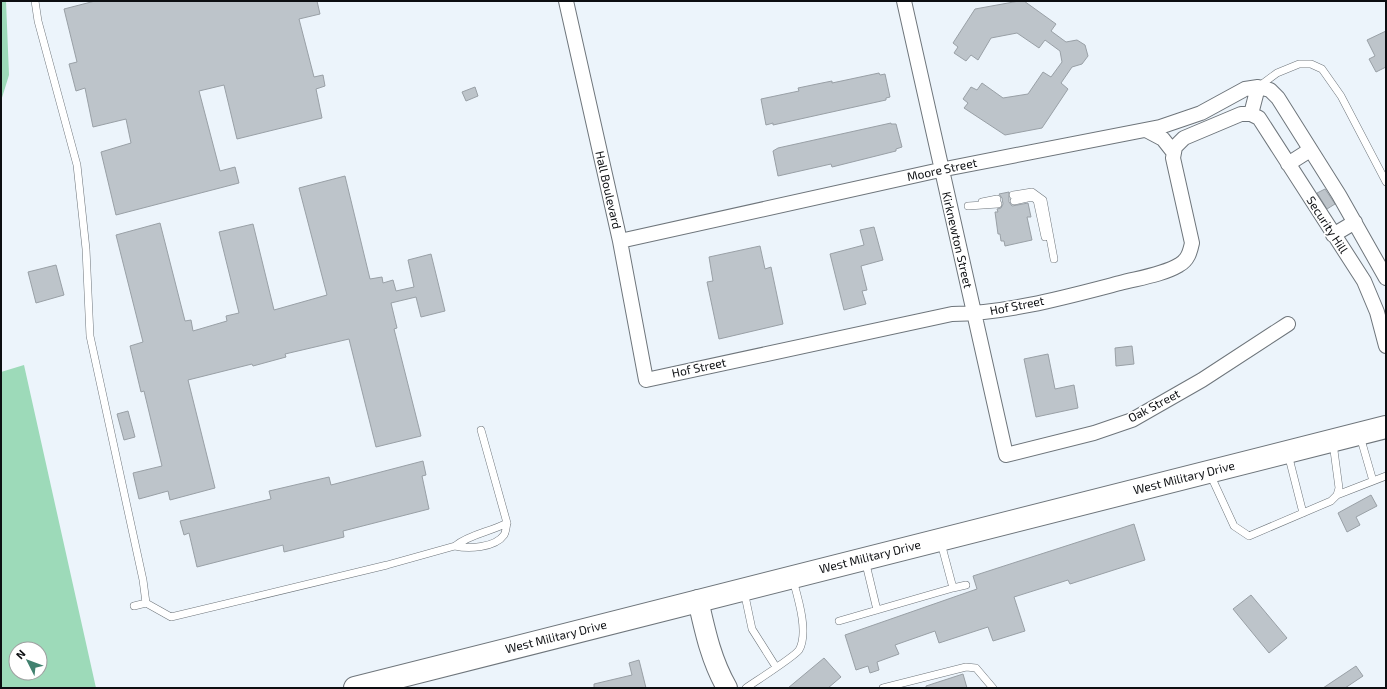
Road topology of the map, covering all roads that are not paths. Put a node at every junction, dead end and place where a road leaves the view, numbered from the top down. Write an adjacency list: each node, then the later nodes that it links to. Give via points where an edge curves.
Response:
1 (35, 1): 44 (lane, via 38,21 77,165 86,249 90,336)
2 (566, 1): 17 (street, Hall Boulevard)
3 (904, 1): 10 (street, Kirknewton Street)
4 (1258, 87): 5 (street); 6 (street, Moore Street, via 1245,89 1200,113); 7 (street, Security Hill, via 1270,90 1278,98); 11 (lane, via 1277,74 1299,64 1311,64 1322,69 1341,96)
5 (1251, 114): 8 (street, via 1241,114 1184,138 1175,147); 9 (street, Security Hill, via 1259,118)
6 (1146, 130): 8 (street, via 1163,139); 10 (street, Moore Street)
7 (1310, 150): 9 (street); 15 (street, Security Hill)
8 (1174, 153): 20 (street, Hof Street, via 1173,160 1192,243 1189,256 1180,265 1079,294)
9 (1288, 164): 16 (street, Security Hill)
10 (940, 170): 17 (street, Moore Street); 20 (street, Kirknewton Street)
11 (1386, 182)
12 (1013, 198): 18 (lane, via 1032,197 1036,200)
13 (998, 201): 14 (lane)
14 (968, 206)
15 (1354, 222): 16 (street); 19 (street, Security Hill)
16 (1333, 235): 22 (street, Security Hill, via 1364,281 1377,312)
17 (620, 241): 23 (street, Hall Boulevard)
18 (1052, 260)
19 (1386, 278)
20 (974, 314): 23 (street, Hof Street, via 952,314); 29 (street, Kirknewton Street)
21 (1288, 324): 29 (street, Oak Street, via 1202,380 1132,420 1094,433)
22 (1386, 346)
23 (646, 380)
24 (1386, 427): 26 (main road, West Military Drive)
25 (481, 430): 35 (lane)
26 (1360, 434): 27 (main road, West Military Drive); 32 (lane)
27 (1333, 441): 28 (main road, West Military Drive); 33 (lane, via 1339,488)
28 (1287, 452): 30 (main road, West Military Drive); 34 (lane)
29 (1006, 455)
30 (1209, 472): 34 (lane, via 1234,526 1249,536); 36 (main road, West Military Drive)
31 (1386, 476): 32 (lane)
32 (1373, 481): 33 (lane)
33 (1337, 496): 34 (lane)
34 (1303, 513)
35 (507, 523): 37 (lane, via 461,541); 37 (lane, via 505,533 495,543 463,548)
36 (940, 539): 38 (main road, West Military Drive); 41 (lane)
37 (455, 546): 44 (lane, via 171,617)
38 (864, 558): 39 (main road, West Military Drive); 46 (lane)
39 (792, 576): 42 (main road, West Military Drive); 48 (lane, via 802,615 802,639 798,650)
40 (966, 585): 41 (lane)
41 (953, 588): 46 (lane)
42 (744, 589): 43 (main road, West Military Drive); 48 (lane, via 752,629)
43 (698, 600): 49 (main road, West Military Drive); 50 (street, via 708,645 718,674)
44 (146, 603): 45 (lane)
45 (134, 606)
46 (877, 610): 47 (lane)
47 (839, 621)
48 (776, 667): 51 (lane)
49 (366, 687)
50 (727, 688)
51 (746, 688)
52 (883, 688): 53 (lane, via 966,667 976,668)
53 (993, 688)

